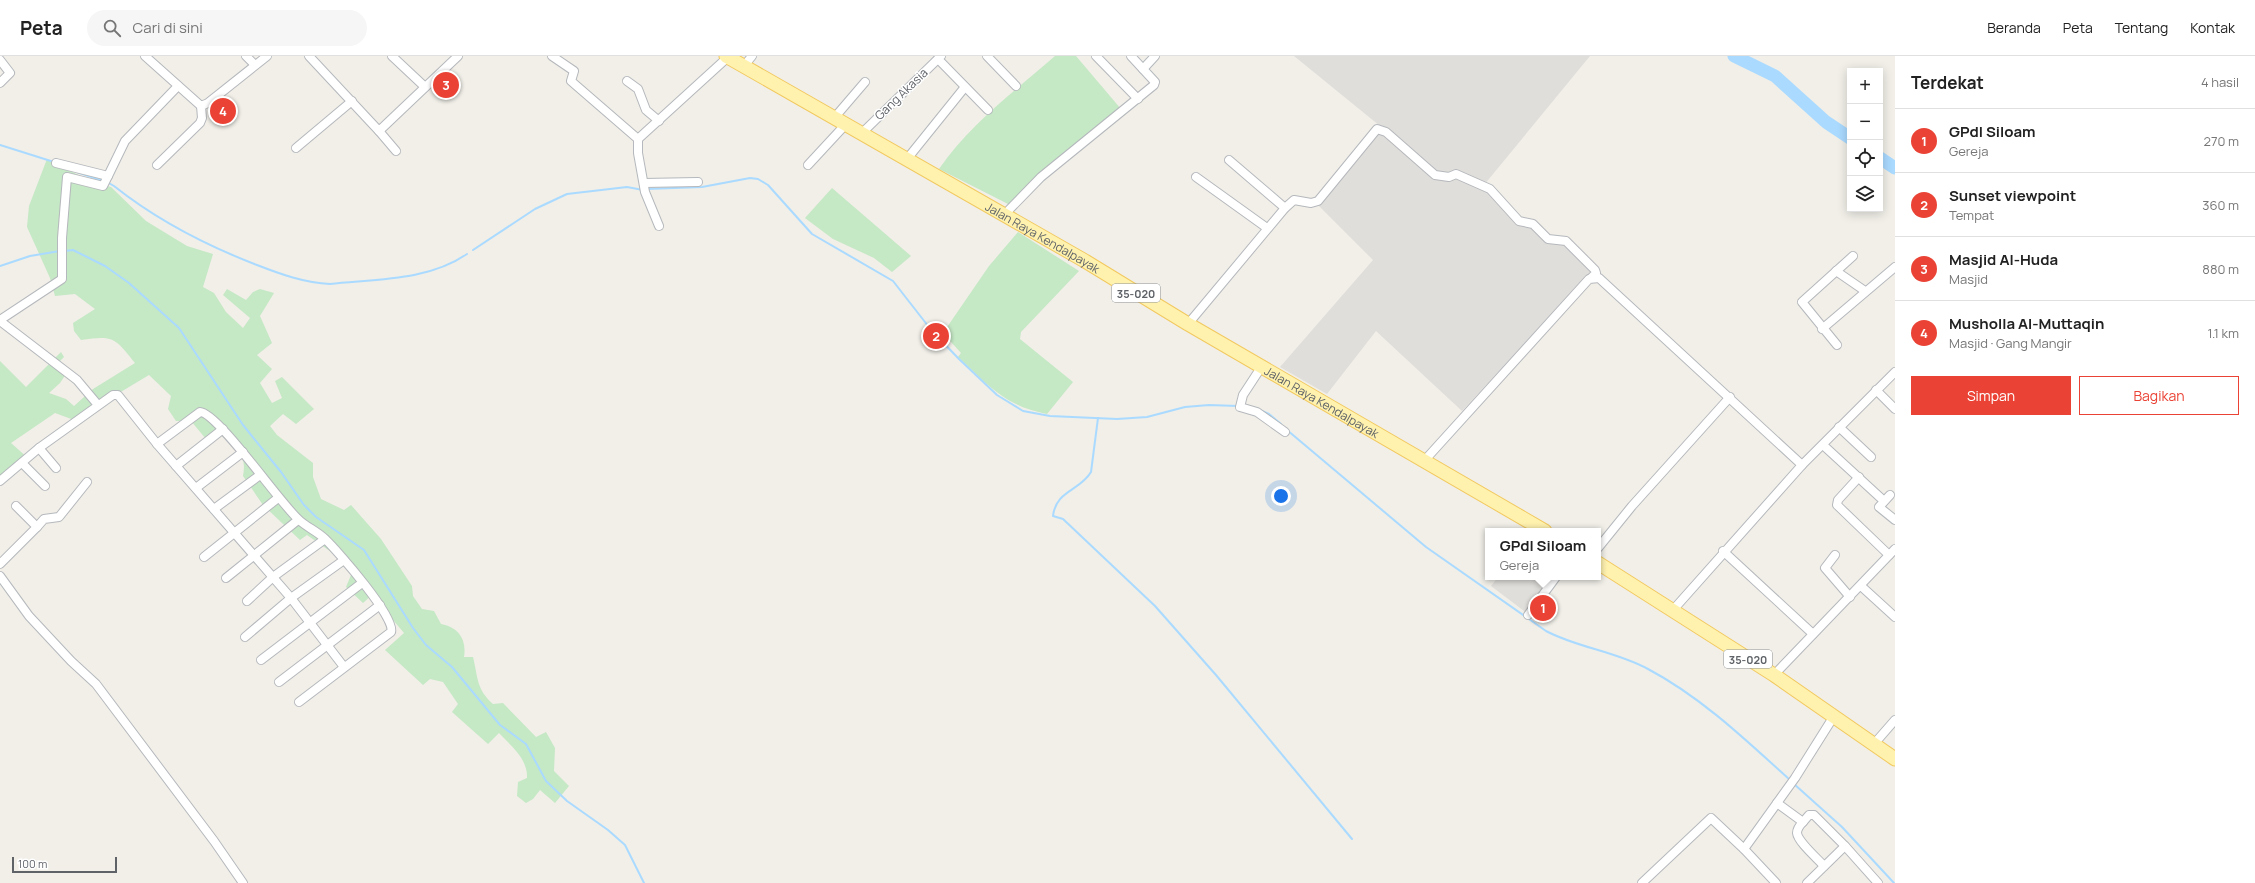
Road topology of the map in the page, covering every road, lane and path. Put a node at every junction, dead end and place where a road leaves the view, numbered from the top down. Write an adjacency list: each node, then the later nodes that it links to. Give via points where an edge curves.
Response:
1 (145, 56): 21 (street)
2 (246, 56): 16 (street)
3 (267, 56): 16 (street)
4 (309, 56): 26 (street)
5 (392, 56): 23 (street)
6 (552, 56): 33 (street, via 574,71 572,81)
7 (987, 56): 22 (street)
8 (1096, 56): 25 (street)
9 (1131, 56): 17 (street)
10 (1155, 56): 17 (street)
11 (454, 57): 23 (street)
12 (727, 57): 15 (main road, Jalan Raya Kendalpayak / 35-020); 30 (street)
13 (939, 57): 24 (street); 32 (street, Gang Akasia)
14 (0, 60): 20 (street, via 10,73)
15 (748, 61): 29 (main road, Jalan Raya Kendalpayak / 35-020)
16 (255, 66): 27 (street)
17 (1143, 69): 25 (street, via 1155,84)
18 (628, 81): 30 (street, via 638,89 646,110)
19 (865, 82): 29 (street)
20 (0, 83)
21 (178, 86): 27 (street); 42 (street, via 125,141)
22 (1016, 86)
23 (425, 87): 31 (street)
24 (965, 87): 28 (street); 36 (street)
25 (1138, 99): 46 (street, via 1041,177)
26 (352, 101): 31 (street); 34 (street)
27 (201, 106): 40 (street, via 200,123)
28 (988, 110)
29 (840, 120): 32 (main road, Jalan Raya Kendalpayak / 35-020); 39 (street)
30 (659, 121): 33 (street)
31 (379, 131): 35 (street)
32 (862, 133): 36 (main road, Jalan Raya Kendalpayak / 35-020)
33 (638, 139): 44 (street)
34 (296, 148)
35 (396, 151)
36 (907, 159): 46 (main road, Jalan Raya Kendalpayak / 35-020)
37 (1229, 160): 45 (street)
38 (56, 163): 42 (street)
39 (808, 164)
40 (157, 165)
41 (1196, 177): 48 (street)
42 (106, 180): 54 (street, via 102,186 67,177 62,238 62,280)
43 (698, 182): 44 (street)
44 (645, 187): 47 (street)
45 (1285, 208): 48 (street); 52 (street, via 1294,200 1311,204 1318,201 1377,129 1382,130 1435,175 1442,177 1456,174 1490,189 1519,221 1533,224 1548,239 1566,241 1595,270 1596,273)
46 (1004, 215): 55 (main road, Jalan Raya Kendalpayak / 35-020)
47 (659, 226)
48 (1267, 228): 55 (street)
49 (1853, 256): 51 (street)
50 (1895, 267): 53 (street)
51 (1836, 271): 53 (street); 56 (street, via 1802,302)
52 (1591, 278): 61 (street, via 1599,278); 72 (street)
53 (1865, 291): 56 (street)
54 (0, 320): 62 (street, via 77,380)
55 (1188, 324): 58 (main road, Jalan Raya Kendalpayak / 35-020)
56 (1822, 329): 57 (street)
57 (1836, 345)
58 (1262, 366): 66 (street, via 1243,395 1240,405 1257,412); 72 (main road, Jalan Raya Kendalpayak / 35-020)
59 (1895, 372): 60 (street)
60 (1876, 390): 63 (street); 64 (street)
61 (1730, 397): 74 (street); 92 (street, via 1637,500)
62 (98, 406): 67 (street, via 113,395 118,395); 69 (street)
63 (1895, 409)
64 (1839, 427): 68 (street); 71 (street)
65 (223, 429): 67 (street, via 201,411); 70 (street); 75 (street)
66 (1285, 432)
67 (157, 444): 75 (street)
68 (1823, 444): 74 (street); 78 (street)
69 (39, 448): 73 (street); 76 (street)
70 (243, 452): 77 (street); 82 (street)
71 (1871, 458)
72 (1424, 461): 89 (main road, Jalan Raya Kendalpayak / 35-020)
73 (22, 463): 79 (street); 81 (street)
74 (1802, 465): 93 (street)
75 (176, 466): 82 (street)
76 (56, 468)
77 (260, 476): 83 (street); 85 (street)
78 (1858, 477): 87 (street, via 1887,498 1879,507); 94 (street, via 1838,500 1838,505)
79 (0, 481)
80 (87, 482): 88 (street, via 59,517 44,519)
81 (46, 486)
82 (196, 488): 85 (street)
83 (278, 498): 86 (street); 90 (street)
84 (16, 506): 88 (street)
85 (214, 509): 90 (street)
86 (298, 520): 91 (street); 95 (street)
87 (1895, 520)
88 (37, 527): 99 (street)
89 (1539, 528)
90 (234, 532): 95 (street); 97 (street)
91 (325, 539): 98 (street); 102 (street)
92 (1601, 544)
93 (1723, 551): 111 (street); 115 (street)
94 (1892, 552): 106 (street)
95 (254, 554): 102 (street); 103 (street)
96 (1835, 555): 107 (street, via 1825,568)
97 (204, 557)
98 (344, 560): 105 (street); 108 (street)
99 (0, 564)
100 (1601, 565): 111 (main road, 35-020)
101 (0, 576): 132 (street, via 29,616 96,684)
102 (273, 576): 108 (street); 109 (street)
103 (226, 578)
104 (1554, 580): 112 (street)
105 (362, 583): 110 (street); 114 (street)
106 (1861, 586): 107 (street); 113 (street)
107 (1850, 597): 115 (street)
108 (291, 598): 114 (street); 116 (street)
109 (247, 601)
110 (380, 605): 117 (street); 119 (street, via 392,626 392,631)
111 (1673, 610): 120 (main road, 35-020)
112 (1528, 615)
113 (1895, 618)
114 (309, 622): 117 (street); 118 (street)
115 (1813, 634): 120 (street)
116 (245, 637)
117 (327, 645): 119 (street); 121 (street)
118 (261, 660)
119 (344, 667): 122 (street)
120 (1774, 675): 123 (main road, 35-020)
121 (279, 682)
122 (299, 702)
123 (1834, 716): 125 (main road, 35-020); 127 (street)
124 (1895, 720): 125 (street)
125 (1874, 744): 126 (main road, 35-020)
126 (1895, 759)
127 (1777, 803): 128 (street); 130 (street)
128 (1803, 822): 129 (street, via 1809,815 1814,815); 131 (street, via 1797,834)
129 (1845, 846): 131 (street); 136 (street)
130 (1744, 849): 133 (street, via 1711,818); 134 (street)
131 (1824, 866): 135 (street)
132 (243, 883)
133 (1642, 883)
134 (1776, 883)
135 (1807, 883)
136 (1878, 883)

